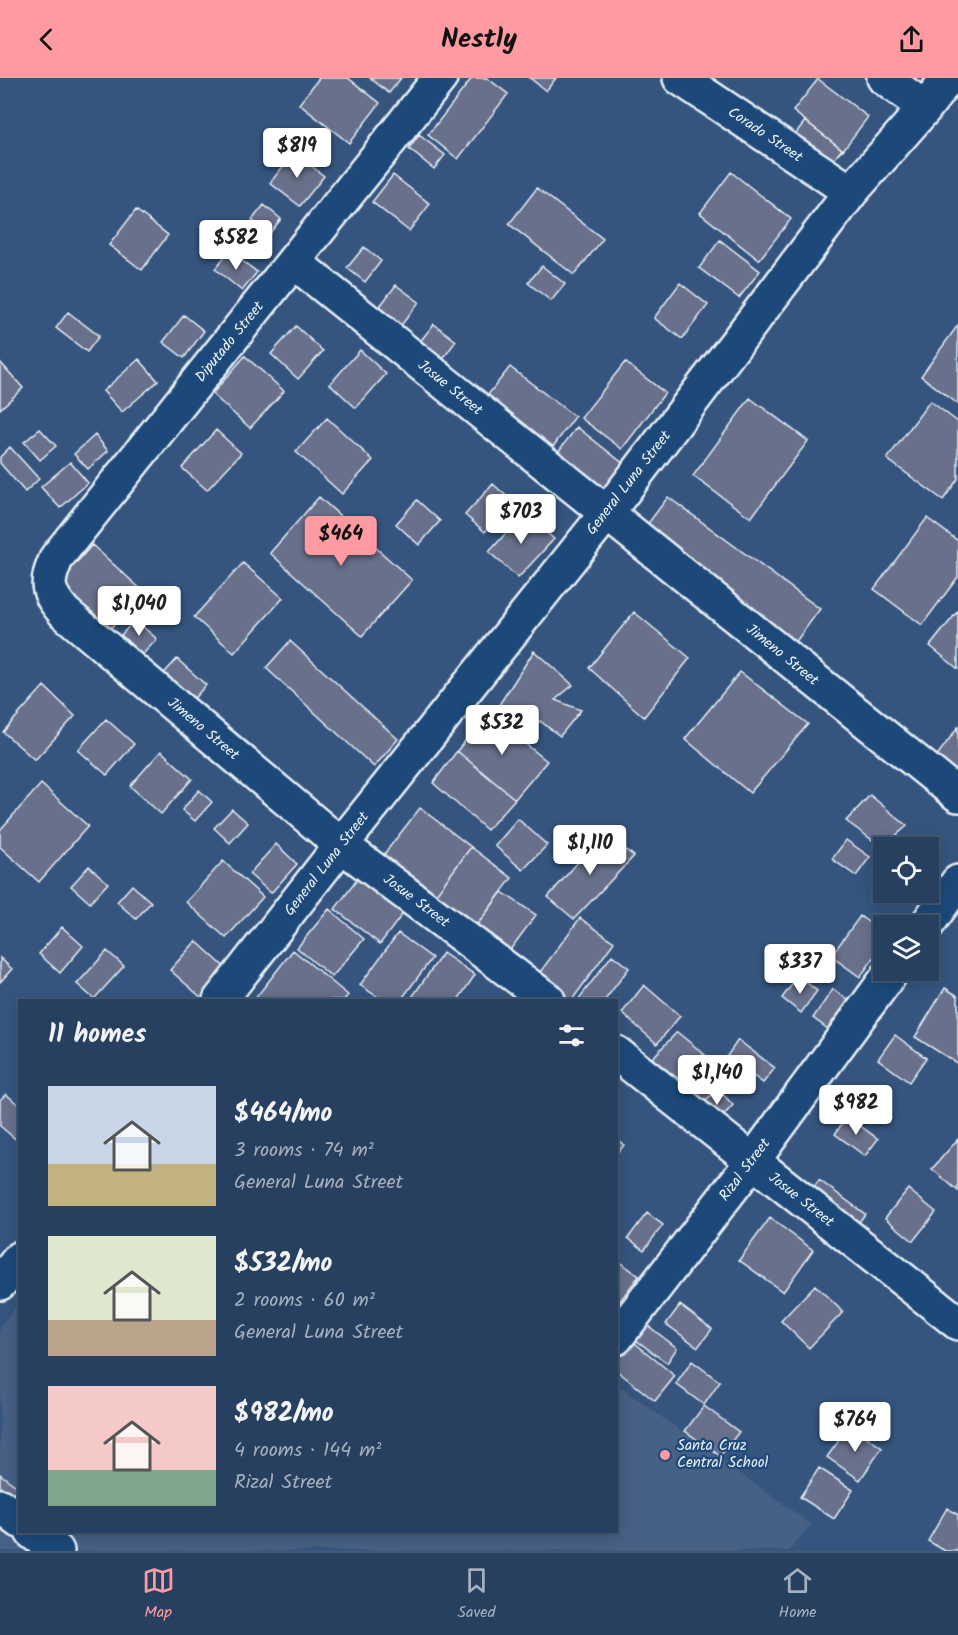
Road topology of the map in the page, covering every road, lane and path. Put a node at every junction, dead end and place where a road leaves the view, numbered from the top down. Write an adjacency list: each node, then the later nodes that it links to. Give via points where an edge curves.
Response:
1 (440, 78): 7 (street, Diputado Street)
2 (680, 78): 6 (street, Corado Street)
3 (884, 78): 5 (street)
4 (948, 78): 5 (street, General Luna Street)
5 (924, 108): 6 (street, General Luna Street)
6 (851, 192): 8 (street, General Luna Street)
7 (294, 262): 8 (street, Josue Street); 9 (street, Diputado Street, via 57,557 49,584 52,598)
8 (606, 514): 10 (street, Jimeno Street); 11 (street, General Luna Street)
9 (65, 613): 11 (street, Jimeno Street)
10 (958, 795)
11 (341, 845): 15 (street, General Luna Street); 16 (street, Josue Street)
12 (958, 882): 13 (street)
13 (934, 915)
14 (885, 981): 18 (street, Rizal Street)
15 (221, 999)
16 (547, 999)
17 (618, 1055): 18 (street, Josue Street)
18 (752, 1162): 21 (street, Josue Street); 22 (street, Rizal Street)
19 (18, 1260): 20 (street)
20 (0, 1283)
21 (958, 1323)
22 (618, 1335)
23 (0, 1506): 24 (street)
24 (18, 1520)
25 (33, 1533): 26 (street)
26 (57, 1551)

